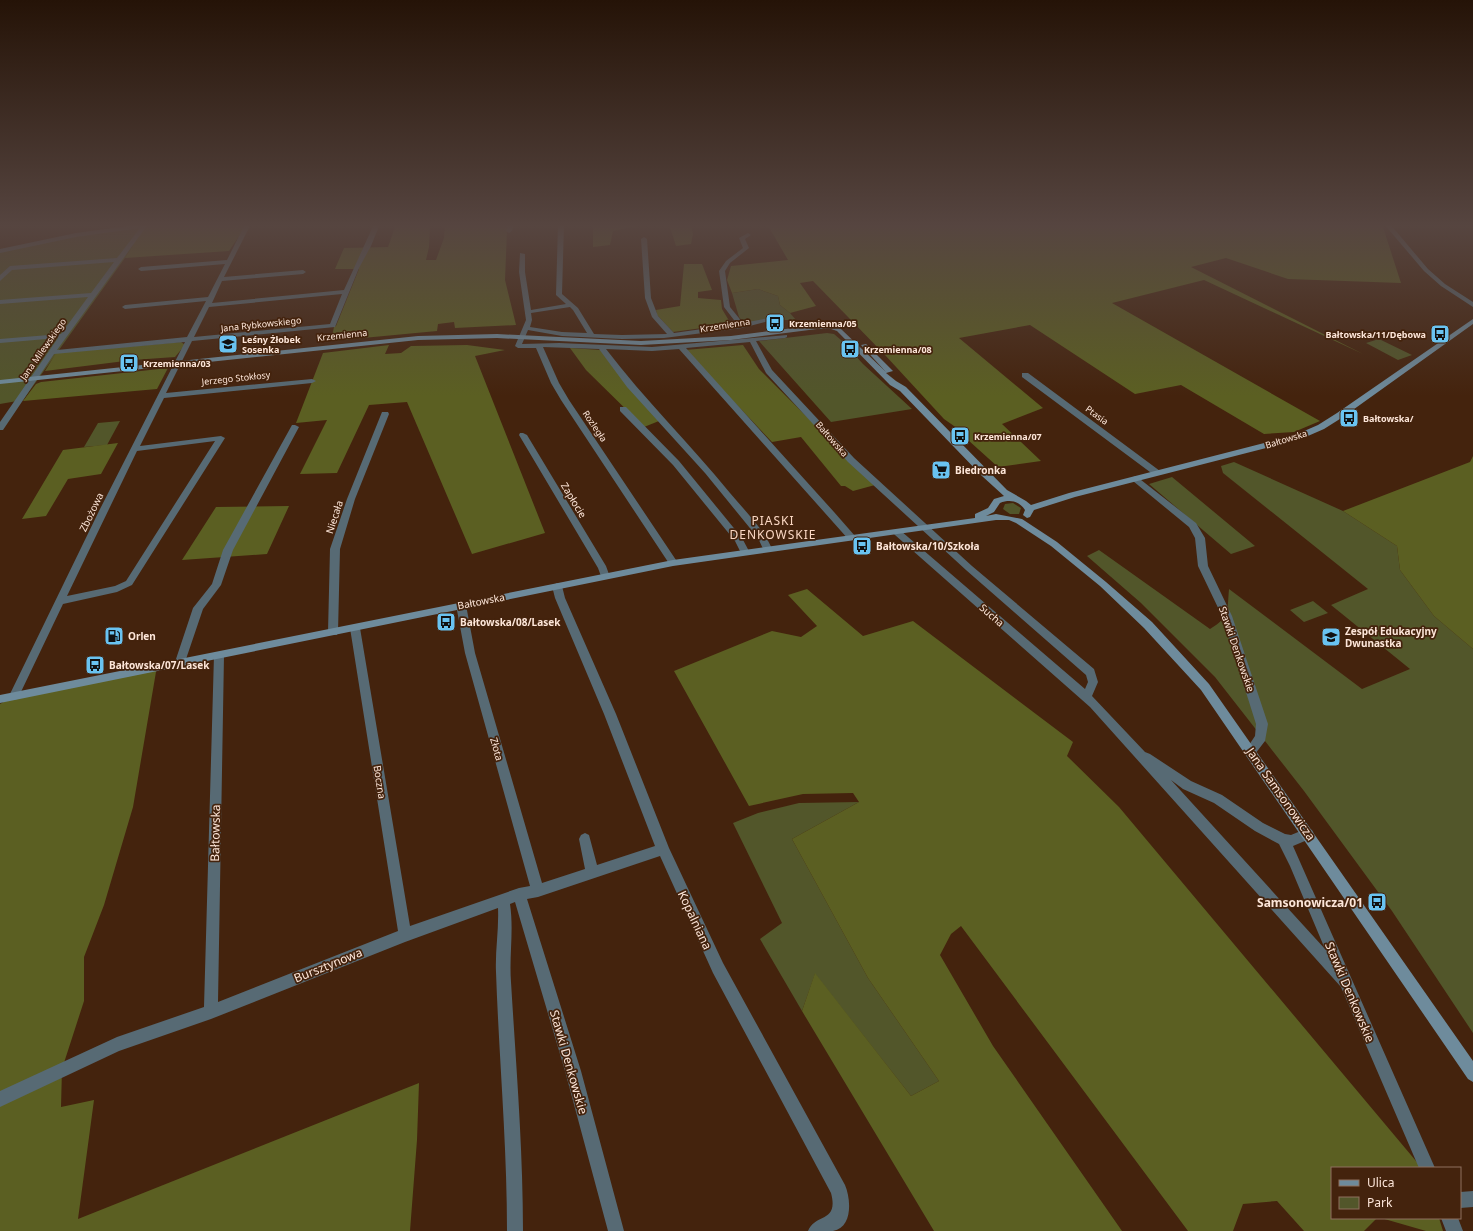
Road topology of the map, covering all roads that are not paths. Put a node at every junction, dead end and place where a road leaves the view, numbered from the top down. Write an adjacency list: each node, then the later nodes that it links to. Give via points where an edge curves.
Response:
1 (104, 281): 10 (street, Jana Milewskiego)
2 (220, 281): 12 (street, Zbożowa)
3 (351, 281): 9 (street)
4 (523, 281): 16 (street)
5 (558, 281): 13 (street, via 559,295)
6 (647, 281): 22 (street, via 648,298 655,317)
7 (723, 281): 19 (street, via 727,307)
8 (1439, 281): 14 (street)
9 (346, 292): 12 (street); 26 (street, Jana Rybkowskiego, via 333,326)
10 (94, 295): 11 (street); 23 (street, Jana Milewskiego)
11 (0, 302)
12 (209, 302): 15 (street); 26 (street, Zbożowa)
13 (572, 305): 16 (street); 21 (street)
14 (1473, 305)
15 (125, 307)
16 (528, 312): 20 (street)
17 (774, 319): 19 (street)
18 (1473, 321): 45 (main road, Bałtowska, via 1321,427 1298,437)
19 (742, 326): 22 (street)
20 (526, 328): 21 (street); 25 (street)
21 (591, 335): 22 (street)
22 (672, 335)
23 (63, 336): 28 (street); 32 (street, Jana Milewskiego)
24 (785, 336): 27 (street)
25 (520, 337): 29 (street, via 518,346); 33 (main road, Krzemienna, via 418,338); 46 (main road, Krzemienna, via 641,343 731,338 832,327 839,330 893,383 903,389)
26 (190, 340): 32 (street); 33 (street, Zbożowa)
27 (752, 340): 30 (street); 54 (street, Bałtowska, via 769,371 834,442)
28 (0, 341)
29 (539, 346): 31 (street); 60 (street, Rozległa, via 565,400)
30 (681, 347): 31 (street); 56 (street)
31 (602, 348): 58 (street, via 630,385 708,471 762,537)
32 (53, 352): 35 (street, Jana Milewskiego)
33 (178, 363): 35 (main road, Krzemienna); 38 (street, Zbożowa)
34 (1025, 375): 45 (street, Ptasia)
35 (35, 378): 37 (main road, Krzemienna); 42 (street, Jana Milewskiego)
36 (312, 381): 38 (street, Jerzego Stokłosy)
37 (0, 382)
38 (161, 396): 44 (street, Zbożowa)
39 (623, 409): 59 (street, via 676,463 739,540)
40 (385, 414): 66 (street, Niecała, via 351,499 335,549)
41 (295, 427): 68 (street, via 228,550 216,586 198,608)
42 (0, 428)
43 (523, 436): 61 (street, Zapłocie, via 603,568)
44 (135, 448): 63 (street, Zbożowa); 63 (street, via 221,438 129,583 117,589)
45 (1157, 473): 47 (main road, Bałtowska)
46 (985, 474): 49 (main road, Krzemienna, via 1004,492); 50 (main road, Krzemienna, via 995,493)
47 (1136, 479): 48 (main road, Bałtowska); 73 (street, Stawki Denkowskie, via 1192,525 1200,538 1203,566 1227,616 1262,724 1261,738)
48 (1072, 495): 49 (main road, Bałtowska); 51 (main road, Bałtowska, via 1031,508)
49 (1018, 500): 50 (main road, Bałtowska, via 1005,498); 51 (main road, Krzemienna)
50 (995, 504): 52 (main road, Jana Samsonowicza, via 998,514); 53 (main road, Bałtowska, via 989,512)
51 (1028, 512): 52 (main road, Bałtowska, via 1023,518); 57 (main road, Jana Samsonowicza, via 1032,522)
52 (1010, 519): 53 (main road, Bałtowska, via 996,517); 57 (main road, Jana Samsonowicza)
53 (958, 524): 54 (main road, Bałtowska)
54 (925, 528): 55 (main road, Bałtowska); 70 (street, Bałtowska, via 1090,672 1094,678 1093,685)
55 (898, 533): 56 (main road, Bałtowska); 70 (street, Sucha)
56 (852, 538): 58 (main road, Bałtowska)
57 (1054, 544): 73 (main road, Jana Samsonowicza, via 1148,625 1205,687)
58 (767, 549): 59 (main road, Bałtowska)
59 (745, 553): 60 (main road, Bałtowska)
60 (673, 563): 61 (main road, Bałtowska)
61 (605, 576): 62 (main road, Bałtowska)
62 (557, 586): 64 (main road, Bałtowska); 77 (street, Kopalniana)
63 (59, 601): 69 (street, Zbożowa)
64 (461, 605): 65 (main road, Bałtowska); 79 (street, Złota, via 470,653)
65 (355, 628): 66 (main road, Bałtowska); 82 (street, Boczna)
66 (333, 632): 67 (main road, Bałtowska)
67 (219, 655): 68 (main road, Bałtowska); 84 (street, Bałtowska)
68 (180, 662): 69 (main road, Bałtowska)
69 (14, 696): 71 (main road, Bałtowska)
70 (1086, 697): 72 (street, Sucha)
71 (0, 699)
72 (1131, 744): 76 (street, via 1187,785 1218,799); 83 (street)
73 (1251, 751): 74 (main road, Jana Samsonowicza)
74 (1308, 834): 76 (street, via 1291,841); 85 (main road, Jana Samsonowicza)
75 (585, 839): 78 (street)
76 (1283, 840): 83 (street, Stawki Denkowskie)
77 (663, 849): 78 (street, Bursztynowa); 93 (street, Kopalniana, via 718,968 839,1191 842,1201 839,1217)
78 (592, 872): 79 (street, Bursztynowa)
79 (538, 891): 80 (street, Bursztynowa)
80 (519, 894): 81 (street, Bursztynowa); 92 (street, Stawki Denkowskie, via 573,1071)
81 (503, 900): 82 (street, Bursztynowa); 91 (street, via 503,970 516,1169)
82 (405, 935): 84 (street, Bursztynowa)
83 (1345, 981): 87 (street, Stawki Denkowskie)
84 (211, 1012): 86 (street, Bursztynowa, via 117,1044)
85 (1473, 1074)
86 (0, 1099)
87 (1427, 1167)
88 (1473, 1199): 89 (street)
89 (1461, 1200)
90 (1449, 1219): 94 (street)
91 (515, 1231)
92 (616, 1231)
93 (816, 1231)
94 (1455, 1231)

